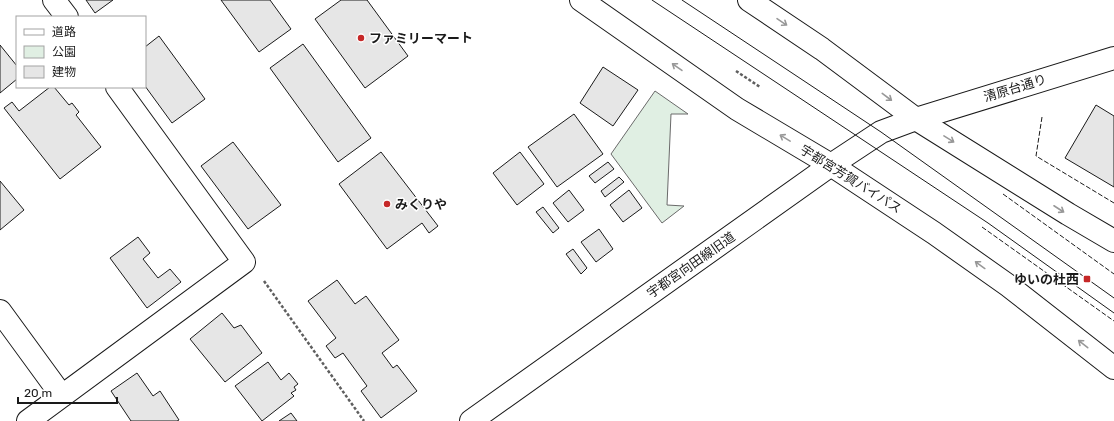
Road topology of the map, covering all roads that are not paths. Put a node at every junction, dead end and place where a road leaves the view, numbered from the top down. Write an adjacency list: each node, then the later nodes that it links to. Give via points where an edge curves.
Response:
1 (54, 0): 4 (street)
2 (581, 0): 8 (street, 宇都宮芳賀バイパス, one-way to 2, via 737,108)
3 (749, 0): 7 (street, one-way to 7, via 822,49)
4 (66, 16)
5 (1114, 58): 7 (street, 清原台通り)
6 (118, 88): 12 (street, via 244,262)
7 (916, 118): 8 (street, 宇都宮向田線旧道, via 881,132); 9 (street, one-way to 9)
8 (831, 165): 11 (street, 宇都宮芳賀バイパス, one-way to 8, via 997,277); 14 (street, 宇都宮向田線旧道)
9 (1114, 241)
10 (0, 311): 12 (street)
11 (1114, 368)
12 (62, 396): 13 (street)
13 (28, 421)
14 (471, 421)

